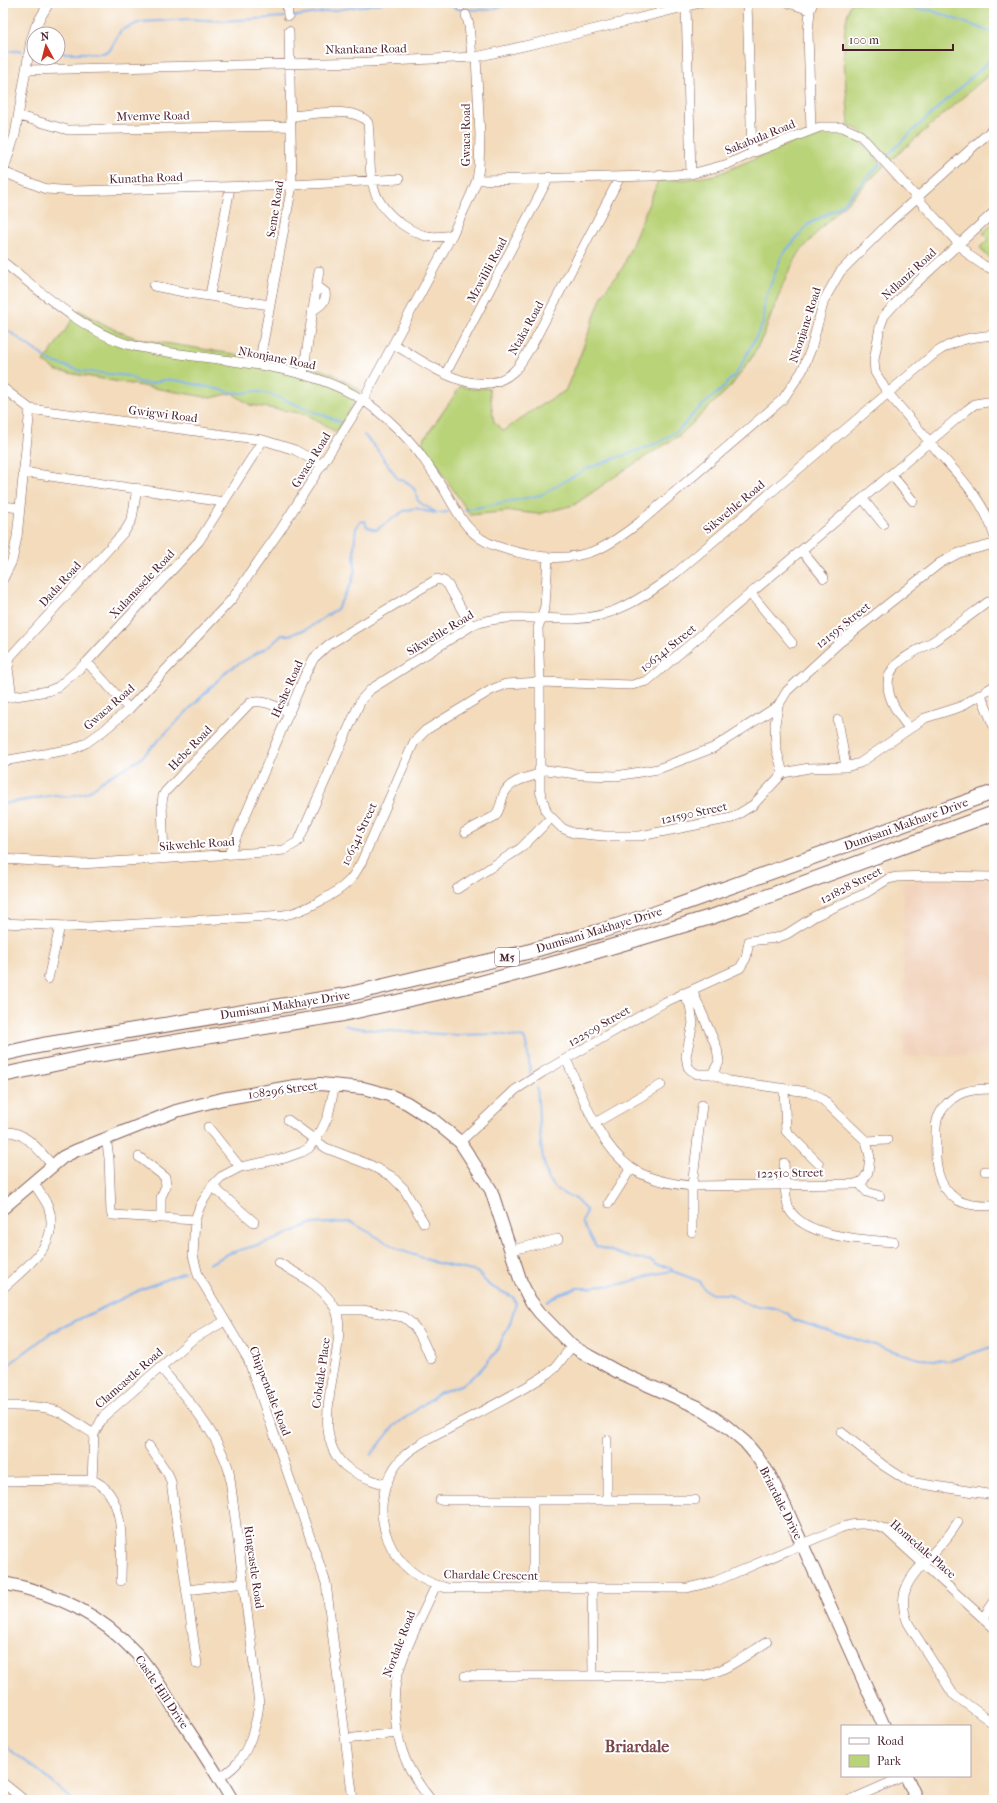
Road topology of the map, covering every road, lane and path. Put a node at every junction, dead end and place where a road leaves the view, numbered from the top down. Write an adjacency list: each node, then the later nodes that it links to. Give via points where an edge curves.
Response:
1 (49, 3): 13 (street, via 36,25)
2 (288, 3): 9 (street)
3 (700, 3): 6 (street, Nkankane Road)
4 (747, 3): 18 (street)
5 (789, 3): 7 (street)
6 (686, 6): 11 (street, Nkankane Road); 20 (street)
7 (811, 6): 17 (street, via 808,33)
8 (466, 14): 11 (street, Gwaca Road)
9 (288, 16)
10 (289, 31): 12 (street, Seme Road)
11 (474, 57): 12 (street, Nkankane Road); 24 (street, Gwaca Road, via 480,136)
12 (290, 63): 13 (street, Nkankane Road); 15 (street, Seme Road)
13 (26, 70): 14 (street)
14 (19, 116): 15 (street, Mvemve Road, via 68,130); 19 (street)
15 (290, 121): 25 (street, Mvemve Road, via 351,113 365,119 368,123); 26 (street, Seme Road)
16 (994, 128): 28 (street, Nkonjane Road)
17 (811, 130): 18 (street, Sakabula Road); 28 (street, Sakabula Road, via 835,126 860,135)
18 (752, 153): 20 (street, Sakabula Road, via 728,164)
19 (3, 172): 27 (street, Kunatha Road, via 46,189 62,191)
20 (691, 174): 22 (street, Sakabula Road)
21 (549, 177): 22 (street, Sakabula Road); 24 (street, Sakabula Road); 41 (street, Mzwilili Road)
22 (620, 177): 41 (street, Ntaka Road, via 531,347 519,365 502,378 481,384 463,382)
23 (399, 179): 25 (street, Kunatha Road)
24 (477, 180): 30 (street, Gwaca Road)
25 (371, 182): 26 (street, Kunatha Road); 30 (street, via 378,202 387,212 421,236)
26 (292, 185): 27 (street, Kunatha Road); 37 (street, Seme Road)
27 (230, 188): 36 (street)
28 (917, 198): 31 (street, Sakabula Road); 63 (street, Nkonjane Road, via 857,253 833,281 824,300 805,364 783,400 621,536 599,549 583,554)
29 (994, 212): 31 (street, Ndlanzi Road)
30 (452, 235): 39 (street, Gwaca Road)
31 (960, 244): 33 (street, Sakabula Road, via 974,259); 44 (street, Ndlanzi Road, via 904,294 884,316 874,360 875,372)
32 (3, 262): 40 (street, Nkonjane Road, via 84,324 118,341 144,348)
33 (994, 270)
34 (319, 271): 42 (street)
35 (154, 286): 36 (street)
36 (210, 295): 37 (street)
37 (270, 305): 40 (street, Seme Road)
38 (994, 335): 44 (street, Sikwehle Road, via 965,339 943,347)
39 (393, 344): 41 (street, Ntaka Road); 45 (street, Gwaca Road)
40 (259, 365): 42 (street, Nkonjane Road)
41 (446, 373)
42 (303, 374): 45 (street, Nkonjane Road, via 333,384)
43 (3, 388): 47 (street)
44 (887, 392): 49 (street); 68 (street, Sikwehle Road, via 654,590 632,604 596,616 575,619)
45 (362, 400): 50 (street, Gwaca Road); 63 (street, Nkonjane Road, via 413,445 456,512 479,538 513,551)
46 (994, 401): 49 (street, 106341 Street, via 971,406)
47 (30, 409): 48 (street, Gwigwi Road); 51 (street)
48 (263, 440): 50 (street, Gwigwi Road, via 295,450); 56 (street, Xulamasele Road)
49 (929, 442): 52 (street, 106341 Street); 60 (street, via 978,500 991,522)
50 (322, 465): 77 (street, Gwaca Road, via 239,591)
51 (23, 472): 53 (street); 58 (street)
52 (891, 474): 54 (street, 106341 Street); 55 (street)
53 (137, 488): 56 (street); 75 (street, Dada Road, via 132,519 125,531 10,657)
54 (863, 499): 59 (street); 62 (street, 106341 Street)
55 (913, 501)
56 (224, 502): 71 (street, Xulamasele Road, via 199,541)
57 (3, 506): 58 (street)
58 (20, 508): 65 (street, via 13,555)
59 (883, 524)
60 (994, 535)
61 (994, 544): 76 (street, 121595 Street, via 959,553 940,564 812,666 786,691)
62 (802, 550): 64 (street); 66 (street, 106341 Street)
63 (548, 557): 68 (street, via 545,606)
64 (824, 578)
65 (3, 579)
66 (751, 594): 70 (street); 72 (street, 106341 Street, via 643,683 632,685)
67 (988, 602): 80 (street, via 893,668 889,679 890,697 897,713)
68 (540, 618): 69 (street, Sikwehle Road, via 499,618); 72 (street)
69 (471, 626): 78 (street, Heshe Road, via 448,585 440,580 434,580 320,652 305,675); 90 (street, Sikwehle Road, via 371,689 360,700 308,823 296,844 284,850)
70 (792, 643)
71 (87, 662): 75 (street, Xulamasele Road, via 58,687 48,691); 77 (street)
72 (540, 682): 84 (street, 121590 Street); 96 (street, 106341 Street, via 514,682 496,687 418,737 349,882 301,910 284,915 164,923)
73 (994, 686): 74 (street)
74 (981, 695): 80 (street, via 960,707 932,714); 81 (street)
75 (7, 697)
76 (778, 706): 84 (street, via 713,748 658,769 625,775); 85 (street, 121595 Street, via 774,736 777,757)
77 (129, 709): 82 (street, Gwaca Road, via 103,731 73,749)
78 (290, 712): 90 (street, Heshe Road); 91 (street, Hebe Road, via 264,702 250,703 165,792 162,803)
79 (838, 720): 83 (street)
80 (909, 728): 83 (street, via 860,763)
81 (994, 728)
82 (3, 761)
83 (846, 767): 85 (street, via 809,768)
84 (539, 772): 88 (street, 121590 Street, via 542,802); 89 (street, via 509,786 504,793 499,812)
85 (783, 773): 88 (street, 121590 Street, via 753,805 740,814 684,828 640,836 582,835 562,828)
86 (994, 792): 100 (main road, Dumisani Makhaye Drive / M5, via 665,910 527,952 346,995 43,1045)
87 (994, 813): 103 (main road, Dumisani Makhaye Drive / M5, via 714,916 484,982 343,1014 97,1055)
88 (551, 818): 94 (street, via 521,848)
89 (465, 832)
90 (229, 854): 91 (street, Sikwehle Road)
91 (164, 858): 92 (street, Sikwehle Road, via 81,864)
92 (3, 859)
93 (994, 877): 97 (street, 121828 Street, via 931,876 888,879 866,893 815,916 787,934)
94 (457, 889)
95 (3, 923): 96 (street, 106341 Street)
96 (60, 926): 98 (street)
97 (749, 941): 99 (street, 122509 Street, via 746,958 740,968)
98 (48, 979)
99 (688, 991): 101 (street, 122509 Street); 102 (street, via 717,1048 718,1062); 102 (street, via 693,1023 687,1050 688,1067 697,1074)
100 (3, 1054)
101 (566, 1059): 110 (street, 122510 Street); 117 (street, 122509 Street, via 515,1090)
102 (712, 1074): 106 (street, via 729,1081)
103 (3, 1075)
104 (335, 1085): 113 (street, 108296 Street, via 295,1086 198,1104); 115 (street, Chippendale Road, via 328,1116); 117 (street, 108296 Street, via 363,1088 401,1100 432,1119)
105 (661, 1085): 110 (street)
106 (784, 1089): 116 (street, via 808,1092 820,1097); 120 (street, via 785,1126 788,1135)
107 (994, 1089): 131 (street, via 966,1091 950,1100 936,1125 935,1154 939,1176 952,1195 974,1206)
108 (702, 1105): 128 (street)
109 (288, 1120): 115 (street)
110 (595, 1123): 123 (street, 122510 Street, via 611,1148)
111 (208, 1127): 122 (street)
112 (3, 1132): 121 (street, via 11,1131 27,1139)
113 (106, 1138): 121 (street, 108296 Street, via 75,1150); 133 (street, via 111,1212 115,1216)
114 (887, 1140): 116 (street)
115 (315, 1141): 122 (street, Chippendale Road, via 309,1148 294,1156); 136 (street, via 334,1152 370,1164 391,1176 404,1189)
116 (866, 1141): 125 (street, via 870,1166 866,1177)
117 (460, 1142): 140 (street, 108296 Street, via 491,1190)
118 (139, 1157): 133 (street, via 165,1177 166,1186 160,1197)
119 (784, 1163): 126 (street)
120 (819, 1164)
121 (52, 1165): 124 (street, 108296 Street)
122 (240, 1167): 127 (street, Chippendale Road, via 225,1174)
123 (631, 1168): 128 (street, 122510 Street, via 657,1180); 130 (street)
124 (33, 1182): 132 (street, 108296 Street); 142 (street, via 47,1204 50,1214 50,1235 45,1247 34,1260)
125 (859, 1183): 126 (street, 122510 Street); 129 (street, via 867,1192)
126 (786, 1185): 128 (street, 122510 Street); 139 (street, via 789,1208 816,1230 855,1239)
127 (212, 1186): 134 (street, Chippendale Road); 135 (street)
128 (692, 1186): 137 (street)
129 (880, 1196)
130 (610, 1203)
131 (994, 1206)
132 (3, 1208)
133 (161, 1218): 134 (street)
134 (195, 1220): 144 (street, Chippendale Road, via 195,1265)
135 (254, 1222)
136 (424, 1223)
137 (692, 1232)
138 (558, 1239): 140 (street)
139 (894, 1242)
140 (512, 1250): 145 (street, 108296 Street, via 521,1282 530,1300 540,1314)
141 (279, 1263): 143 (street, via 317,1287)
142 (3, 1288)
143 (336, 1310): 146 (street, via 362,1310 403,1317 416,1329); 155 (street, Cobdale Place, via 339,1337 328,1417 328,1436 337,1458 348,1469)
144 (225, 1321): 147 (street, Clamcastle Road, via 193,1339); 181 (street, Chippendale Road, via 250,1364 326,1583)
145 (572, 1346): 155 (street, Chardale Crescent, via 555,1368 540,1379 410,1451 393,1470); 162 (street, Briardale Drive, via 618,1372 698,1408 737,1434 768,1474)
146 (431, 1359)
147 (160, 1367): 150 (street, Clamcastle Road, via 103,1417); 165 (street, Ringcastle Road, via 194,1408 224,1458 229,1471)
148 (3, 1406): 150 (street, via 52,1410)
149 (841, 1432): 156 (street, via 909,1482)
150 (94, 1434): 153 (street, Clamcastle Road)
151 (607, 1440): 159 (street)
152 (149, 1446): 170 (street, via 171,1482)
153 (92, 1480): 154 (street); 164 (street, via 100,1483 116,1506 121,1531)
154 (3, 1482)
155 (385, 1485): 167 (street, Chardale Crescent, via 382,1520 391,1547 407,1568)
156 (994, 1495)
157 (440, 1500): 158 (street)
158 (534, 1500): 159 (street); 168 (street)
159 (607, 1500): 160 (street)
160 (695, 1500)
161 (958, 1522): 163 (street, via 944,1542)
162 (802, 1543): 163 (street, Homedale Place, via 849,1524 867,1523 885,1530); 169 (street, Chardale Crescent, via 697,1587); 179 (street, Briardale Drive)
163 (923, 1563): 172 (street, Homedale Place); 178 (street, via 912,1576 905,1591 904,1607 908,1624 953,1694)
164 (121, 1581)
165 (244, 1582): 170 (street); 184 (street, Ringcastle Road, via 259,1692 258,1712 244,1753 238,1763)
166 (3, 1583): 184 (street, Castle Hill Drive, via 58,1597 114,1631 147,1667)
167 (436, 1585): 168 (street, Chardale Crescent, via 470,1589); 180 (street, Nordale Road, via 410,1642 396,1681)
168 (533, 1588): 169 (street, Chardale Crescent)
169 (592, 1589): 176 (street)
170 (187, 1590): 175 (street)
171 (994, 1602): 172 (street)
172 (983, 1618): 173 (street, Homedale Place)
173 (994, 1628)
174 (767, 1642): 176 (street, via 730,1665 707,1675)
175 (197, 1664)
176 (593, 1675): 177 (street)
177 (465, 1676)
178 (994, 1724)
179 (884, 1725)
180 (396, 1733): 181 (street); 189 (street, Nordale Road, via 406,1762)
181 (346, 1740): 188 (street, Chippendale Road)
182 (904, 1777): 190 (street)
183 (906, 1777): 191 (street)
184 (219, 1778): 187 (street, Castle Hill Drive)
185 (3, 1783): 186 (street)
186 (24, 1800)
187 (232, 1800)
188 (353, 1800)
189 (431, 1800)
190 (850, 1800)
191 (917, 1800)

